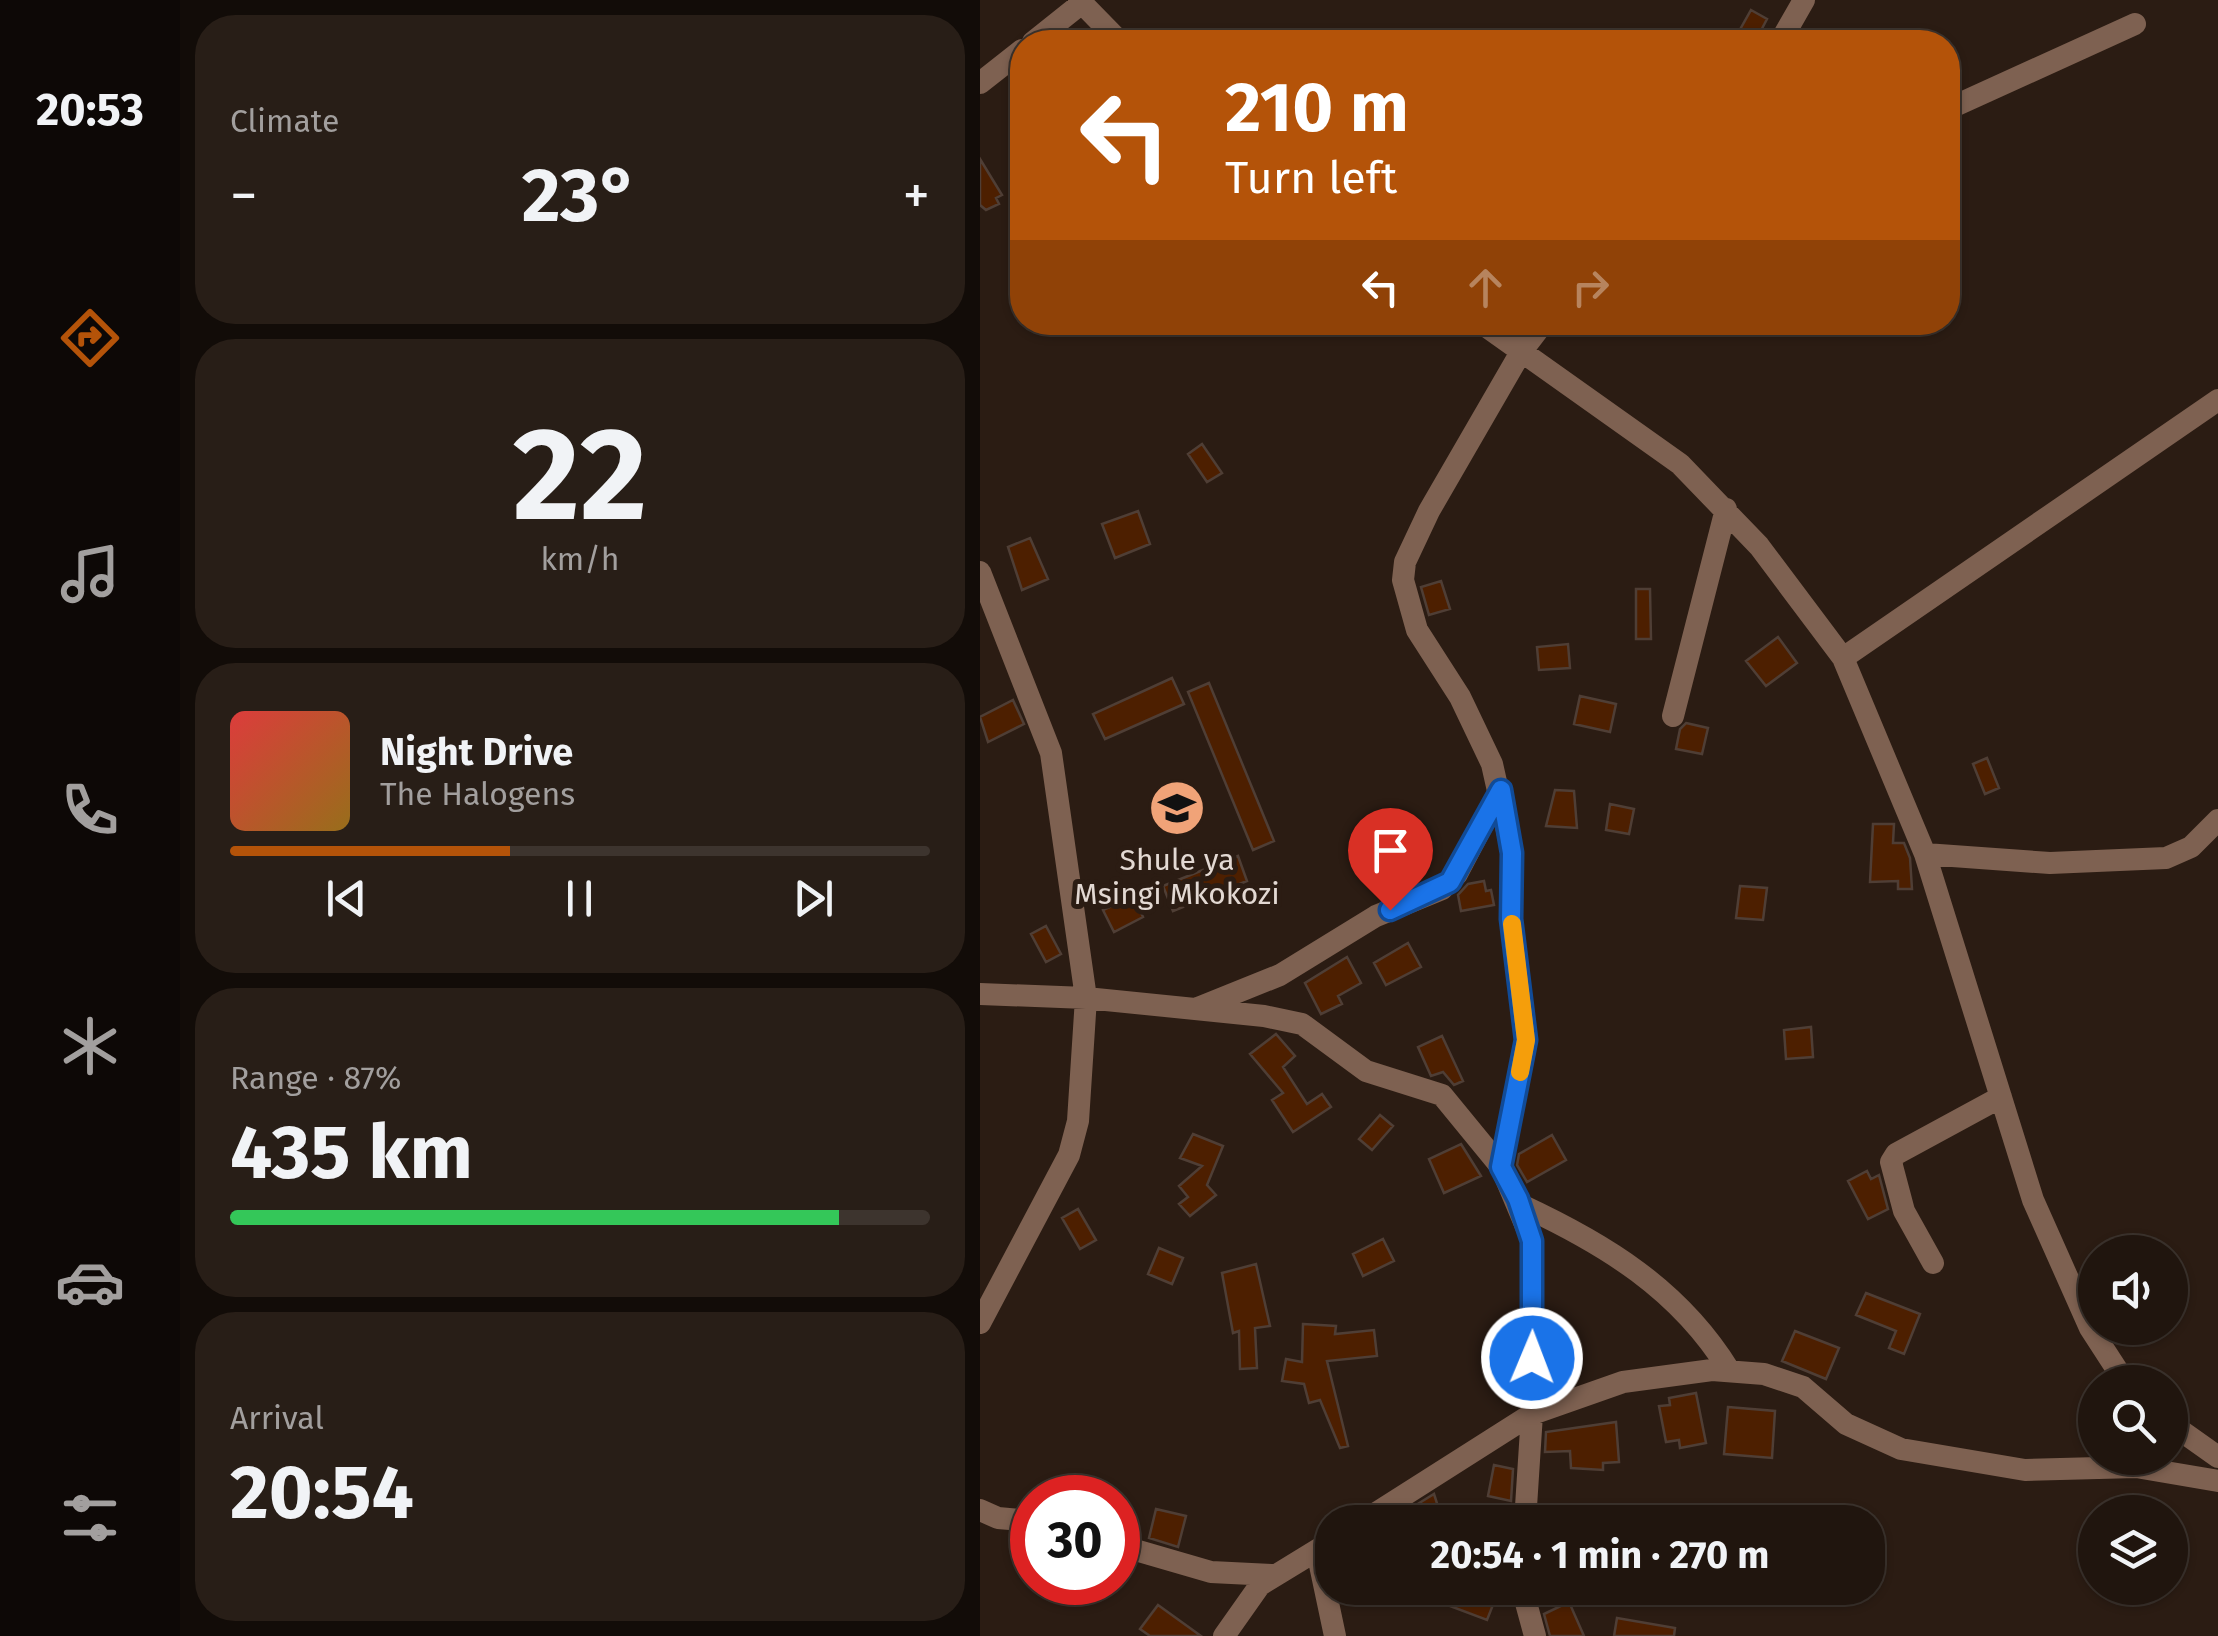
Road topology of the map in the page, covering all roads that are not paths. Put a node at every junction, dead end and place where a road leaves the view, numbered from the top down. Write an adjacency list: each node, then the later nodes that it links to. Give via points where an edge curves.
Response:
1 (1804, 0): 6 (street)
2 (1080, 2): 4 (street); 5 (street)
3 (2135, 24): 9 (street)
4 (1047, 30)
5 (1108, 30)
6 (1787, 30)
7 (1010, 59): 8 (street)
8 (980, 83)
9 (1960, 104)
10 (1498, 335): 12 (street)
11 (1534, 335): 12 (street)
12 (1521, 352): 14 (street, via 1680,464); 18 (street, via 1412,544 1403,580 1418,630 1460,698)
13 (2218, 400): 16 (street)
14 (1726, 508): 16 (street); 17 (street)
15 (980, 572): 22 (street, via 1051,753)
16 (1843, 658): 20 (street)
17 (1672, 716)
18 (1501, 790): 23 (street, via 1442,889 1376,916 1280,975); 25 (street, via 1526,1040)
19 (2218, 820): 20 (street, via 2191,846 2166,858 2050,863)
20 (1925, 854): 24 (street)
21 (980, 994): 22 (street)
22 (1086, 998): 23 (street); 28 (street, via 1078,1122 1069,1154)
23 (1195, 1009): 25 (street, via 1315,1030 1366,1071 1442,1095)
24 (2001, 1098): 27 (street, via 1892,1158 1890,1173 1904,1211); 29 (street, via 2062,1272)
25 (1501, 1167): 26 (street)
26 (1521, 1205): 30 (street, via 1656,1283 1689,1312); 31 (street, via 1532,1241)
27 (1934, 1263)
28 (980, 1323)
29 (2114, 1365)
30 (1729, 1370): 31 (street, via 1645,1377); 34 (street, via 1803,1387 1846,1424 1902,1449 2024,1470 2161,1468)
31 (1532, 1414): 35 (street); 36 (street)
32 (2188, 1436): 33 (street)
33 (2218, 1457)
34 (2218, 1482)
35 (1389, 1505)
36 (1526, 1505)
37 (980, 1510): 38 (street)
38 (1010, 1519)
39 (1140, 1551): 41 (street, via 1211,1572)
40 (1315, 1551): 41 (street)
41 (1272, 1575): 44 (street)
42 (1332, 1605): 45 (street)
43 (1526, 1605): 46 (street)
44 (1224, 1636)
45 (1335, 1636)
46 (1534, 1636)

